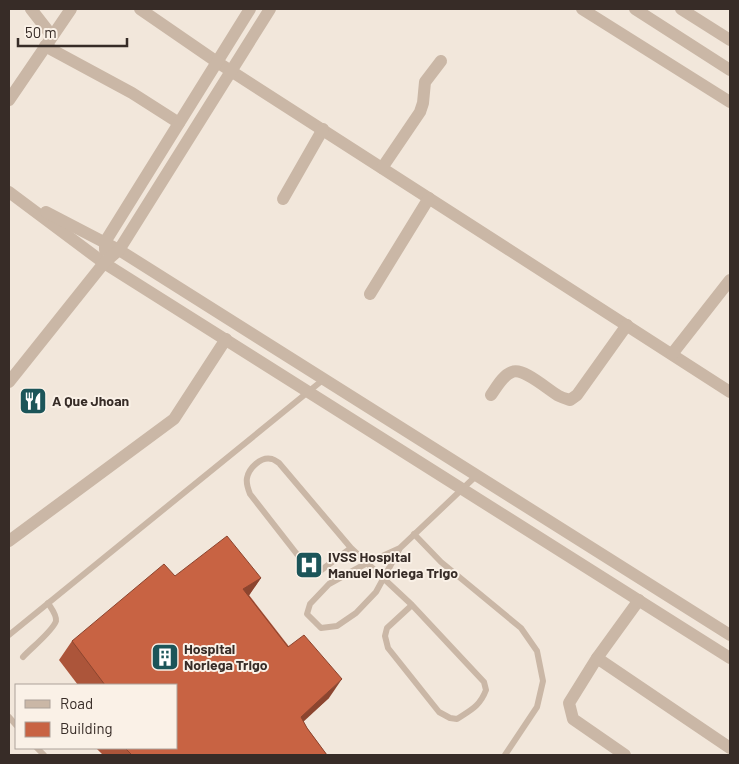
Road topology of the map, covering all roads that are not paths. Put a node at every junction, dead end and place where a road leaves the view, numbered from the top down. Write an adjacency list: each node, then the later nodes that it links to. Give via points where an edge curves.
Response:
1 (31, 9): 10 (street)
2 (71, 9): 10 (street)
3 (140, 9): 12 (street)
4 (250, 9): 12 (street)
5 (270, 9): 13 (street)
6 (582, 9): 16 (street)
7 (635, 9): 14 (street)
8 (681, 9): 9 (street)
9 (730, 40)
10 (49, 41): 15 (street); 17 (street)
11 (441, 61): 19 (street, via 425,82 420,112)
12 (218, 62): 13 (street); 17 (street)
13 (232, 70): 18 (street); 24 (street)
14 (730, 70)
15 (9, 100)
16 (730, 102)
17 (179, 123): 23 (street)
18 (322, 129): 19 (street); 22 (street)
19 (382, 168): 21 (street)
20 (11, 197): 23 (street); 25 (street)
21 (429, 198): 27 (street); 28 (street)
22 (283, 199)
23 (105, 242): 24 (street); 25 (street)
24 (119, 250): 25 (street); 31 (street)
25 (104, 263): 29 (street); 32 (street)
26 (730, 280): 30 (street)
27 (370, 294)
28 (627, 325): 30 (street); 35 (street, via 577,395 570,400 518,371 504,378)
29 (226, 339): 33 (street); 39 (street, via 174,419)
30 (672, 354): 34 (street)
31 (324, 379): 33 (lane); 36 (street)
32 (9, 382)
33 (309, 392): 37 (street); 45 (lane)
34 (730, 392)
35 (491, 395)
36 (477, 476): 37 (lane); 48 (street)
37 (463, 489): 38 (lane); 44 (street)
38 (414, 534): 41 (lane); 53 (lane, via 441,562 522,628 537,651 543,680 537,708)
39 (9, 541)
40 (351, 548): 40 (lane, via 279,463 272,458 263,460 250,471 247,479 250,494 307,567 313,571 320,570); 42 (lane)
41 (400, 548): 42 (lane); 43 (lane)
42 (367, 563): 43 (lane); 43 (lane, via 328,584 310,604 307,614 321,628 337,626 356,613 376,592)
43 (384, 577): 46 (lane)
44 (640, 600): 50 (street); 51 (street)
45 (48, 603): 47 (lane); 49 (lane, via 55,615 53,627)
46 (412, 605): 46 (lane, via 484,682 486,690 478,705 457,719 439,712 388,648 387,628)
47 (9, 635)
48 (730, 636)
49 (23, 657)
50 (597, 658): 52 (street); 54 (street, via 569,703 570,710 573,719)
51 (730, 658)
52 (730, 748)
53 (505, 755)
54 (625, 755)

